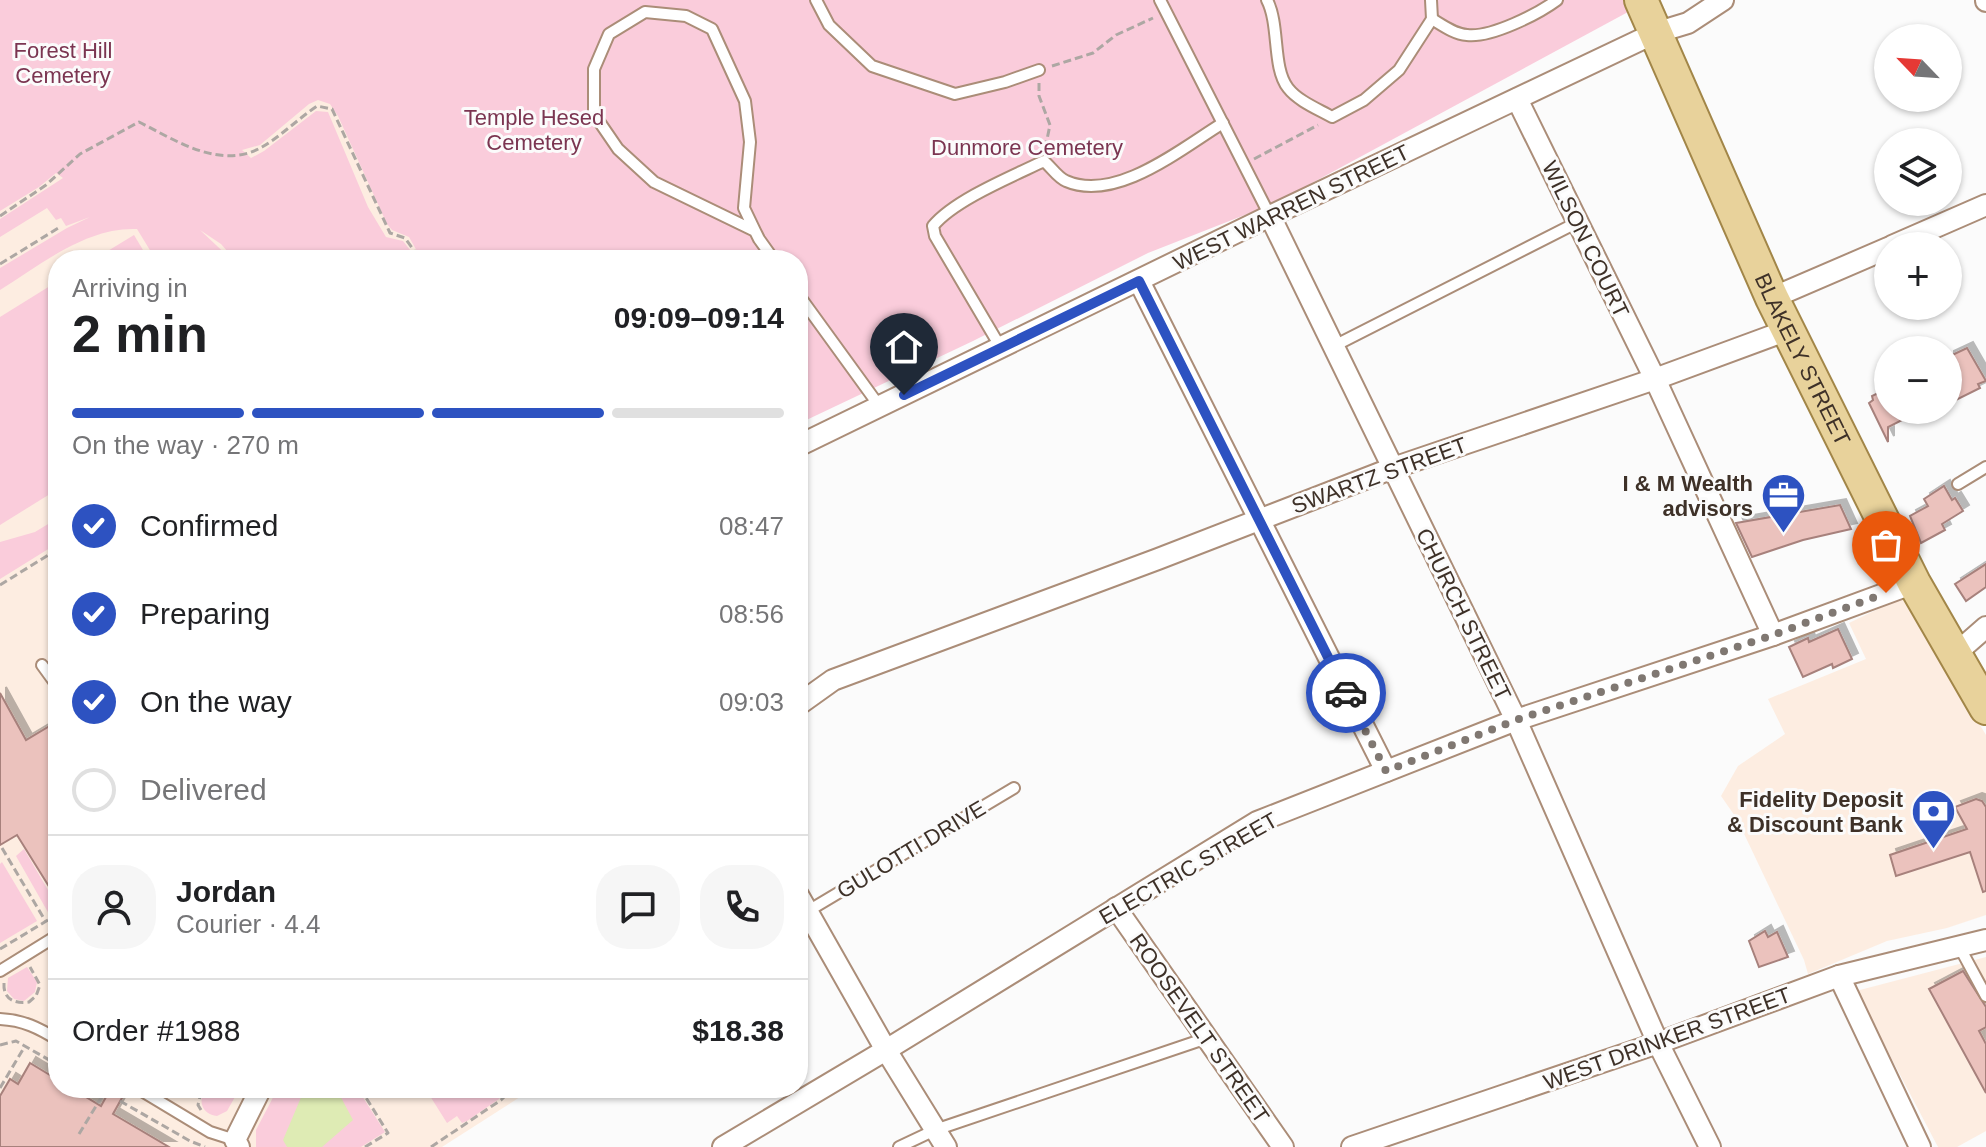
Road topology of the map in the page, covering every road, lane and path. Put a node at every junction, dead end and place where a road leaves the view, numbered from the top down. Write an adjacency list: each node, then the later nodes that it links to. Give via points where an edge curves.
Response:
1 (816, 0): 11 (lane, via 829,25 872,66 955,94)
2 (1160, 0): 8 (lane)
3 (1267, 0): 13 (lane, via 1288,88)
4 (1431, 0): 9 (lane)
5 (1557, 0): 9 (lane, via 1491,32 1468,36)
6 (1641, 0): 10 (main road, BLAKELY STREET)
7 (1723, 0): 10 (street, WEST WARREN STREET, via 1688,23)
8 (1169, 19): 11 (path, via 1159,15 1116,35 1093,53); 14 (lane)
9 (1432, 19): 13 (lane, via 1399,70 1364,100)
10 (1655, 33): 12 (street, WEST WARREN STREET); 29 (main road, BLAKELY STREET)
11 (1039, 70): 15 (path, via 1039,96 1050,125)
12 (1517, 99): 19 (street, WEST WARREN STREET); 20 (street, WILSON COURT)
13 (1332, 117): 16 (path)
14 (1223, 123): 15 (lane, via 1136,176 1099,186 1064,181); 16 (lane)
15 (1044, 161): 33 (lane, via 976,195 933,226)
16 (1244, 164): 19 (lane)
17 (1986, 205): 23 (street)
18 (0, 216): 24 (path, via 80,154 139,122 200,152 242,155 261,148 317,106 332,109 390,233 405,238)
19 (1270, 216): 28 (street, WEST WARREN STREET); 32 (street, CHURCH STREET)
20 (1578, 222): 32 (lane); 34 (street, WILSON COURT)
21 (60, 227): 27 (path)
22 (755, 231): 22 (lane, via 744,208 750,142 745,101 712,29 686,16 645,12 609,34 594,69 594,114 618,149 654,182); 25 (lane)
23 (1924, 232)
24 (414, 250)
25 (767, 250)
26 (1874, 254): 29 (street)
27 (0, 264)
28 (1139, 281): 33 (street, WEST WARREN STREET); 40 (street)
29 (1772, 298): 31 (main road, BLAKELY STREET)
30 (808, 308): 35 (lane)
31 (1788, 330): 34 (street, SWARTZ STREET); 42 (main road, BLAKELY STREET)
32 (1334, 346): 38 (street, CHURCH STREET)
33 (1001, 348): 35 (street, WEST WARREN STREET)
34 (1655, 379): 38 (street, SWARTZ STREET); 45 (street, WILSON COURT)
35 (880, 407): 36 (street, WEST WARREN STREET)
36 (808, 441)
37 (1986, 467): 39 (lane)
38 (1393, 468): 40 (street, SWARTZ STREET); 51 (street, CHURCH STREET)
39 (1958, 484)
40 (1258, 521): 49 (street, SWARTZ STREET, via 833,680); 52 (street)
41 (48, 555): 43 (path)
42 (1914, 583): 45 (street, ELECTRIC STREET); 46 (main road, BLAKELY STREET)
43 (0, 585)
44 (1986, 627): 46 (street)
45 (1773, 635): 51 (street, ELECTRIC STREET)
46 (1954, 655): 50 (main road, BLAKELY STREET)
47 (42, 665): 48 (lane)
48 (48, 673)
49 (808, 698)
50 (1986, 708)
51 (1516, 720): 52 (street, ELECTRIC STREET); 72 (street, CHURCH STREET)
52 (1386, 771): 58 (street, ELECTRIC STREET, via 1257,822)
53 (1014, 788): 57 (lane, GULOTTI DRIVE)
54 (2, 848): 55 (path)
55 (6, 854): 56 (path); 60 (path)
56 (0, 857)
57 (808, 900)
58 (1116, 908): 71 (street, ROOSEVELT STREET); 75 (street, ELECTRIC STREET)
59 (808, 912): 75 (street)
60 (46, 922): 64 (path)
61 (1986, 940): 63 (street, WEST DRINKER STREET)
62 (48, 942): 66 (lane)
63 (1960, 948): 67 (street, WEST DRINKER STREET); 68 (lane)
64 (0, 949)
65 (28, 964): 66 (path, via 40,985 29,1002 6,996)
66 (4, 973)
67 (1839, 976): 72 (street, WEST DRINKER STREET); 92 (street)
68 (1986, 996)
69 (0, 1019): 70 (lane)
70 (48, 1034)
71 (1207, 1038): 89 (lane); 99 (street, ROOSEVELT STREET)
72 (1658, 1043): 100 (street, WEST DRINKER STREET); 101 (street, CHURCH STREET)
73 (0, 1045): 74 (path, via 16,1041)
74 (25, 1046): 76 (path); 77 (path)
75 (886, 1050): 78 (street, ELECTRIC STREET); 89 (street)
76 (48, 1059)
77 (0, 1088)
78 (808, 1096)
79 (102, 1098): 88 (path)
80 (154, 1098): 91 (lane)
81 (200, 1098): 87 (path)
82 (257, 1098): 91 (street)
83 (366, 1098): 95 (path, via 388,1133)
84 (503, 1098): 96 (path)
85 (805, 1098): 97 (street, ELECTRIC STREET)
86 (120, 1101): 90 (path)
87 (204, 1114)
88 (79, 1134)
89 (941, 1138): 98 (lane)
90 (190, 1141): 93 (path); 94 (path)
91 (237, 1143)
92 (1917, 1146)
93 (188, 1147)
94 (205, 1147)
95 (365, 1147)
96 (431, 1147)
97 (723, 1147)
98 (899, 1147)
99 (1283, 1147)
100 (1352, 1147)
101 (1710, 1147)

